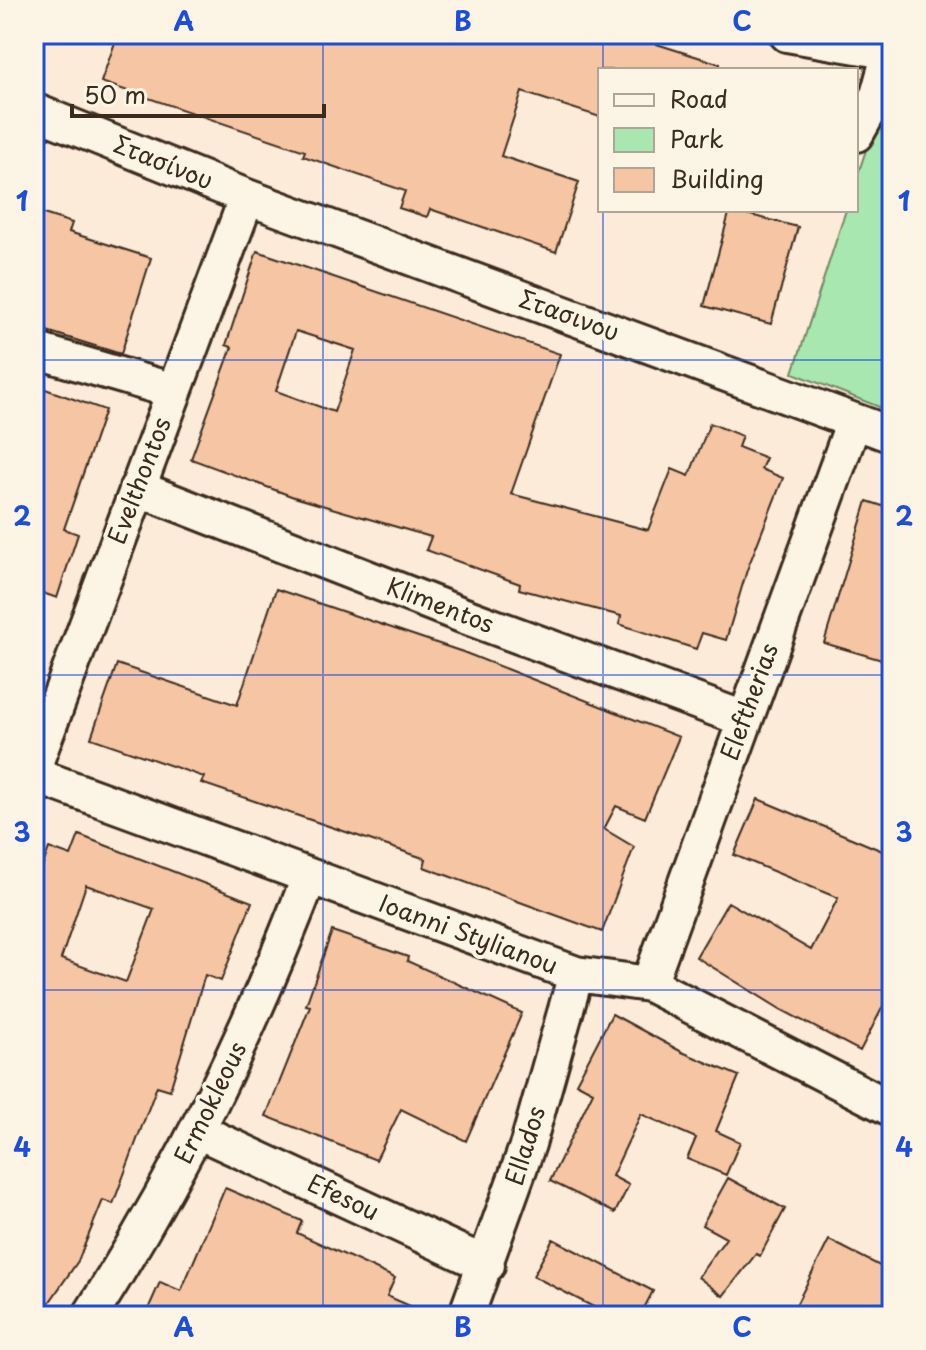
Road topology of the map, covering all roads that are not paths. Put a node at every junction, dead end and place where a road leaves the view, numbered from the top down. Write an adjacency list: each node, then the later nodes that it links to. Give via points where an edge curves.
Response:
1 (787, 34): 2 (street)
2 (891, 52): 4 (street, via 878,95)
3 (34, 111): 5 (street, Στασίνου)
4 (858, 130)
5 (247, 197): 7 (street, Evelthontos); 8 (street, Στασινου)
6 (34, 350): 7 (street)
7 (174, 391): 10 (street, Evelthontos)
8 (854, 421): 9 (street, Στασινου); 11 (street, Eleftherias)
9 (892, 435)
10 (137, 488): 11 (street, Klimentos); 12 (street, Evelthontos)
11 (744, 719): 16 (street, Eleftherias)
12 (34, 766)
13 (34, 775): 14 (street, Ioanni Stylianou)
14 (309, 878): 15 (street, Ioanni Stylianou); 18 (street, Ermokleous, via 263,996)
15 (576, 974): 16 (street, Ioanni Stylianou); 19 (street, Ellados)
16 (649, 984): 17 (street, Ioanni Stylianou)
17 (892, 1109)
18 (198, 1131): 19 (street, Efesou); 20 (street, Ermokleous, via 152,1219)
19 (487, 1265): 21 (street, Ellados)
20 (90, 1316)
21 (466, 1316)

